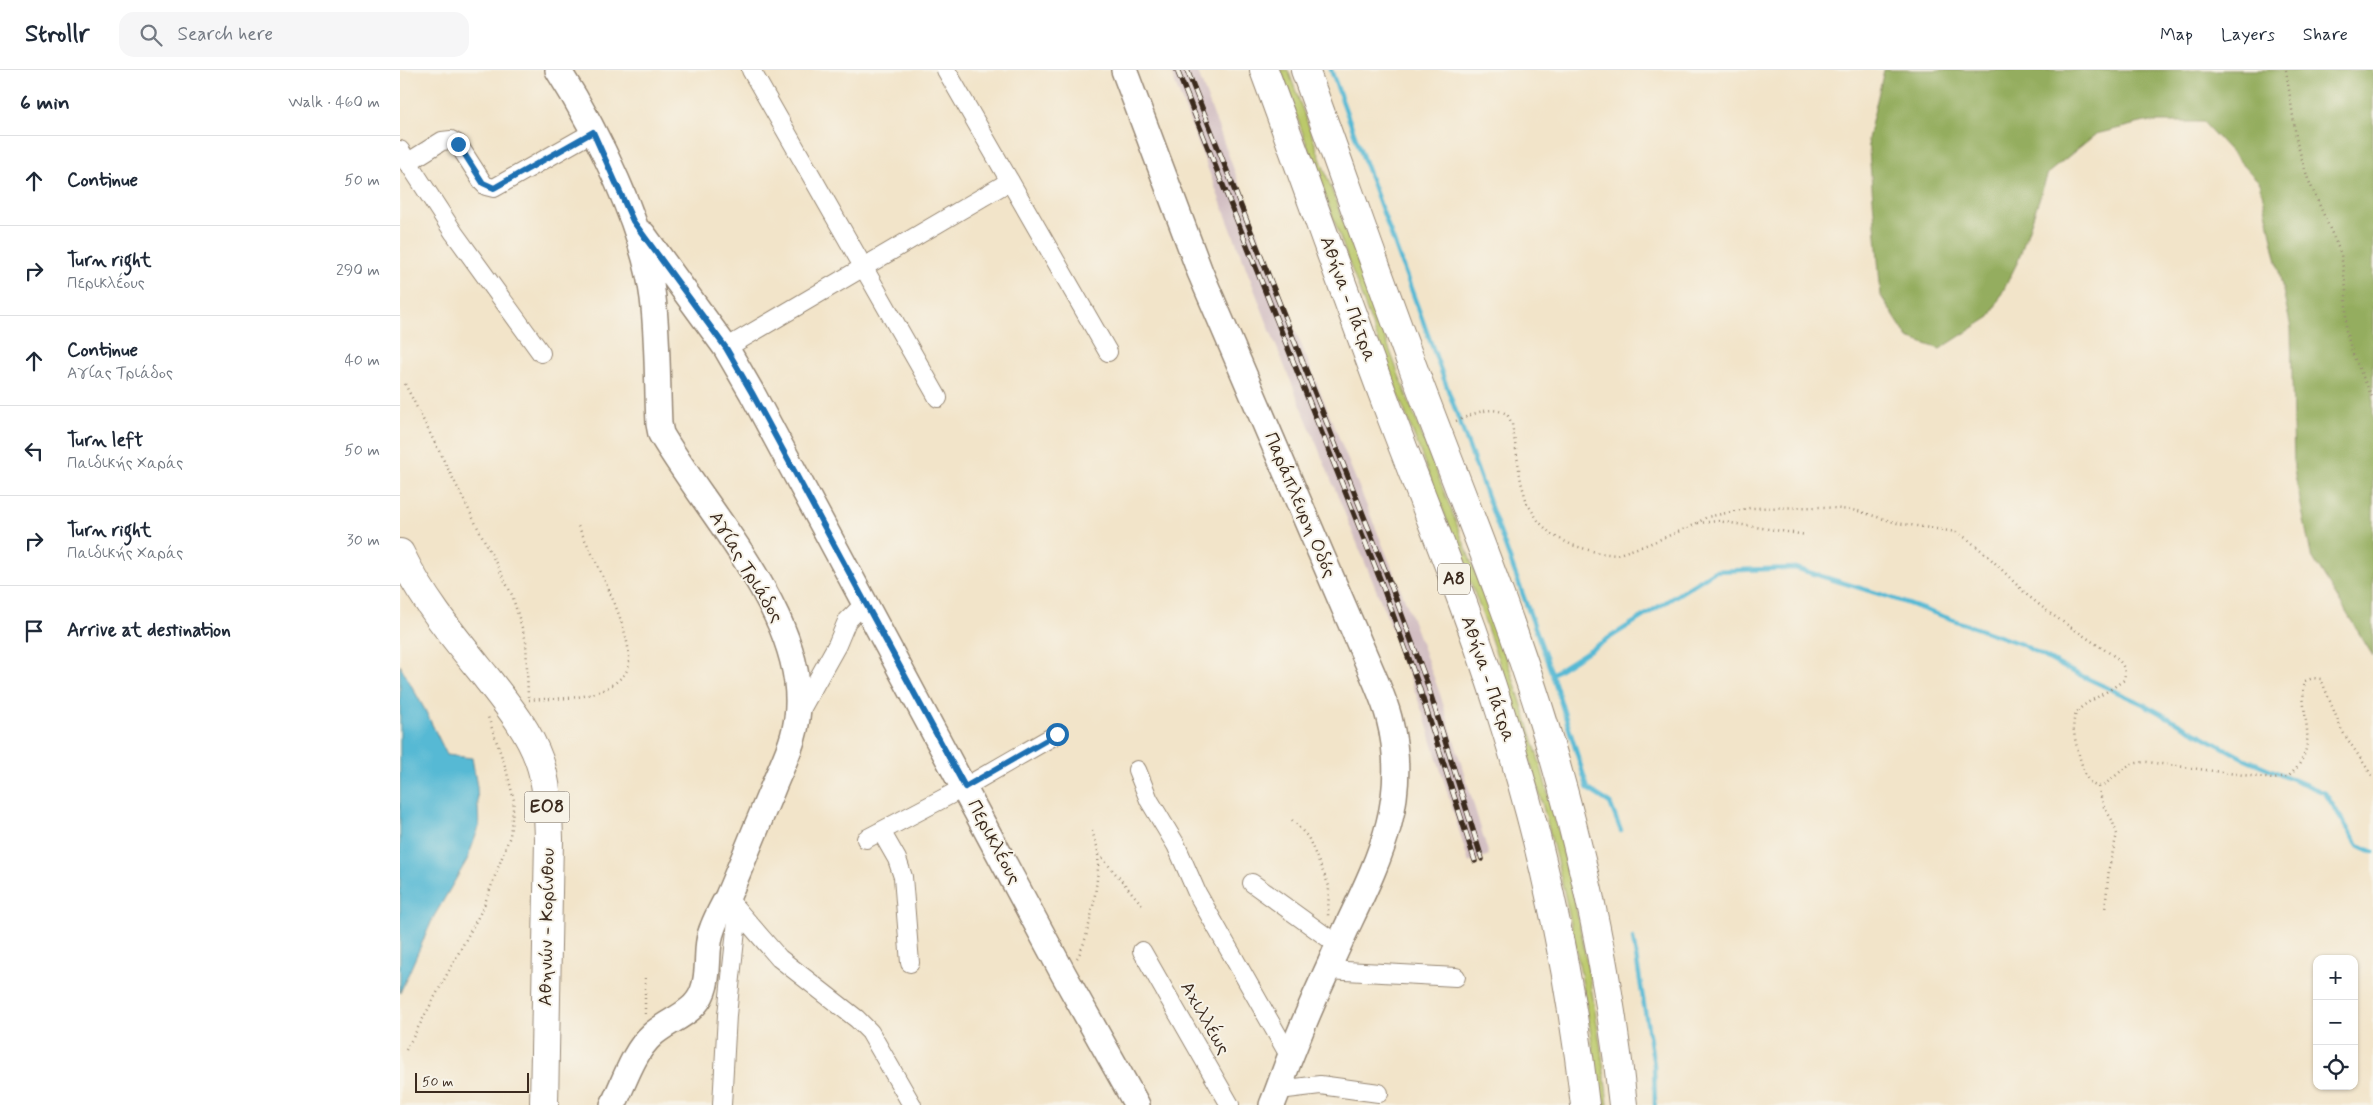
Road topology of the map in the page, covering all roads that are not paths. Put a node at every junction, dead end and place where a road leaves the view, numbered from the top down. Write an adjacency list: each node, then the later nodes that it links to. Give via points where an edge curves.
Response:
1 (558, 70): 7 (main road, Αγίας Τριάδος)
2 (751, 70): 11 (street)
3 (946, 70): 9 (street)
4 (1124, 70): 24 (main road, Παράπλευρη Οδός, via 1200,272 1389,718 1396,783 1387,836 1378,862)
5 (1264, 70): 38 (main road, Αθήνα - Πάτρα / Α8, via 1475,637 1510,742 1540,850 1564,962)
6 (1305, 70): 39 (main road, Αθήνα - Πάτρα / Α8, via 1388,302 1504,605 1546,731 1594,917 1615,1032)
7 (593, 132): 8 (street, via 494,188 483,183 458,144 450,140); 10 (main road, Αγίας Τριάδος)
8 (403, 156): 14 (street)
9 (1010, 181): 11 (street); 13 (street)
10 (633, 221): 12 (main road, Περικλέους); 18 (main road, Αγίας Τριάδος, via 653,296 661,434 734,542 782,626 797,681)
11 (864, 267): 12 (street); 15 (street)
12 (726, 348): 17 (main road, Περικλέους)
13 (1108, 352)
14 (541, 353)
15 (938, 398)
16 (400, 553): 32 (main road, Αθηνών - Κορίνθου / ΕΟ8, via 421,593 523,710 539,760 547,800 549,839)
17 (865, 603): 18 (street, via 846,621 837,645); 21 (main road, Περικλέους)
18 (798, 715): 23 (main road, Αγίας Τριάδος, via 786,759)
19 (1057, 734): 21 (street)
20 (1137, 770): 29 (street, via 1149,800 1176,845 1196,893)
21 (965, 787): 26 (street, via 873,835 897,859 903,877); 36 (main road, Περικλέους)
22 (1252, 883): 24 (street)
23 (733, 904): 33 (main road, Αγίας Τριάδος, via 709,938 703,991 679,1018 651,1035 637,1054); 34 (street); 35 (street, via 779,958 870,1032)
24 (1333, 941): 27 (main road, Παράπλευρη Οδός)
25 (1142, 951): 37 (street, Αχιλλέως)
26 (910, 963)
27 (1327, 970): 28 (street); 29 (main road, Παράπλευρη Οδός)
28 (1456, 977)
29 (1290, 1057): 31 (main road, Παράπλευρη Οδός)
30 (1379, 1093): 31 (street, via 1320,1085)
31 (1275, 1098)
32 (544, 1105)
33 (614, 1105)
34 (722, 1105)
35 (912, 1105)
36 (1137, 1105)
37 (1230, 1105)
38 (1585, 1105)
39 (1623, 1105)

